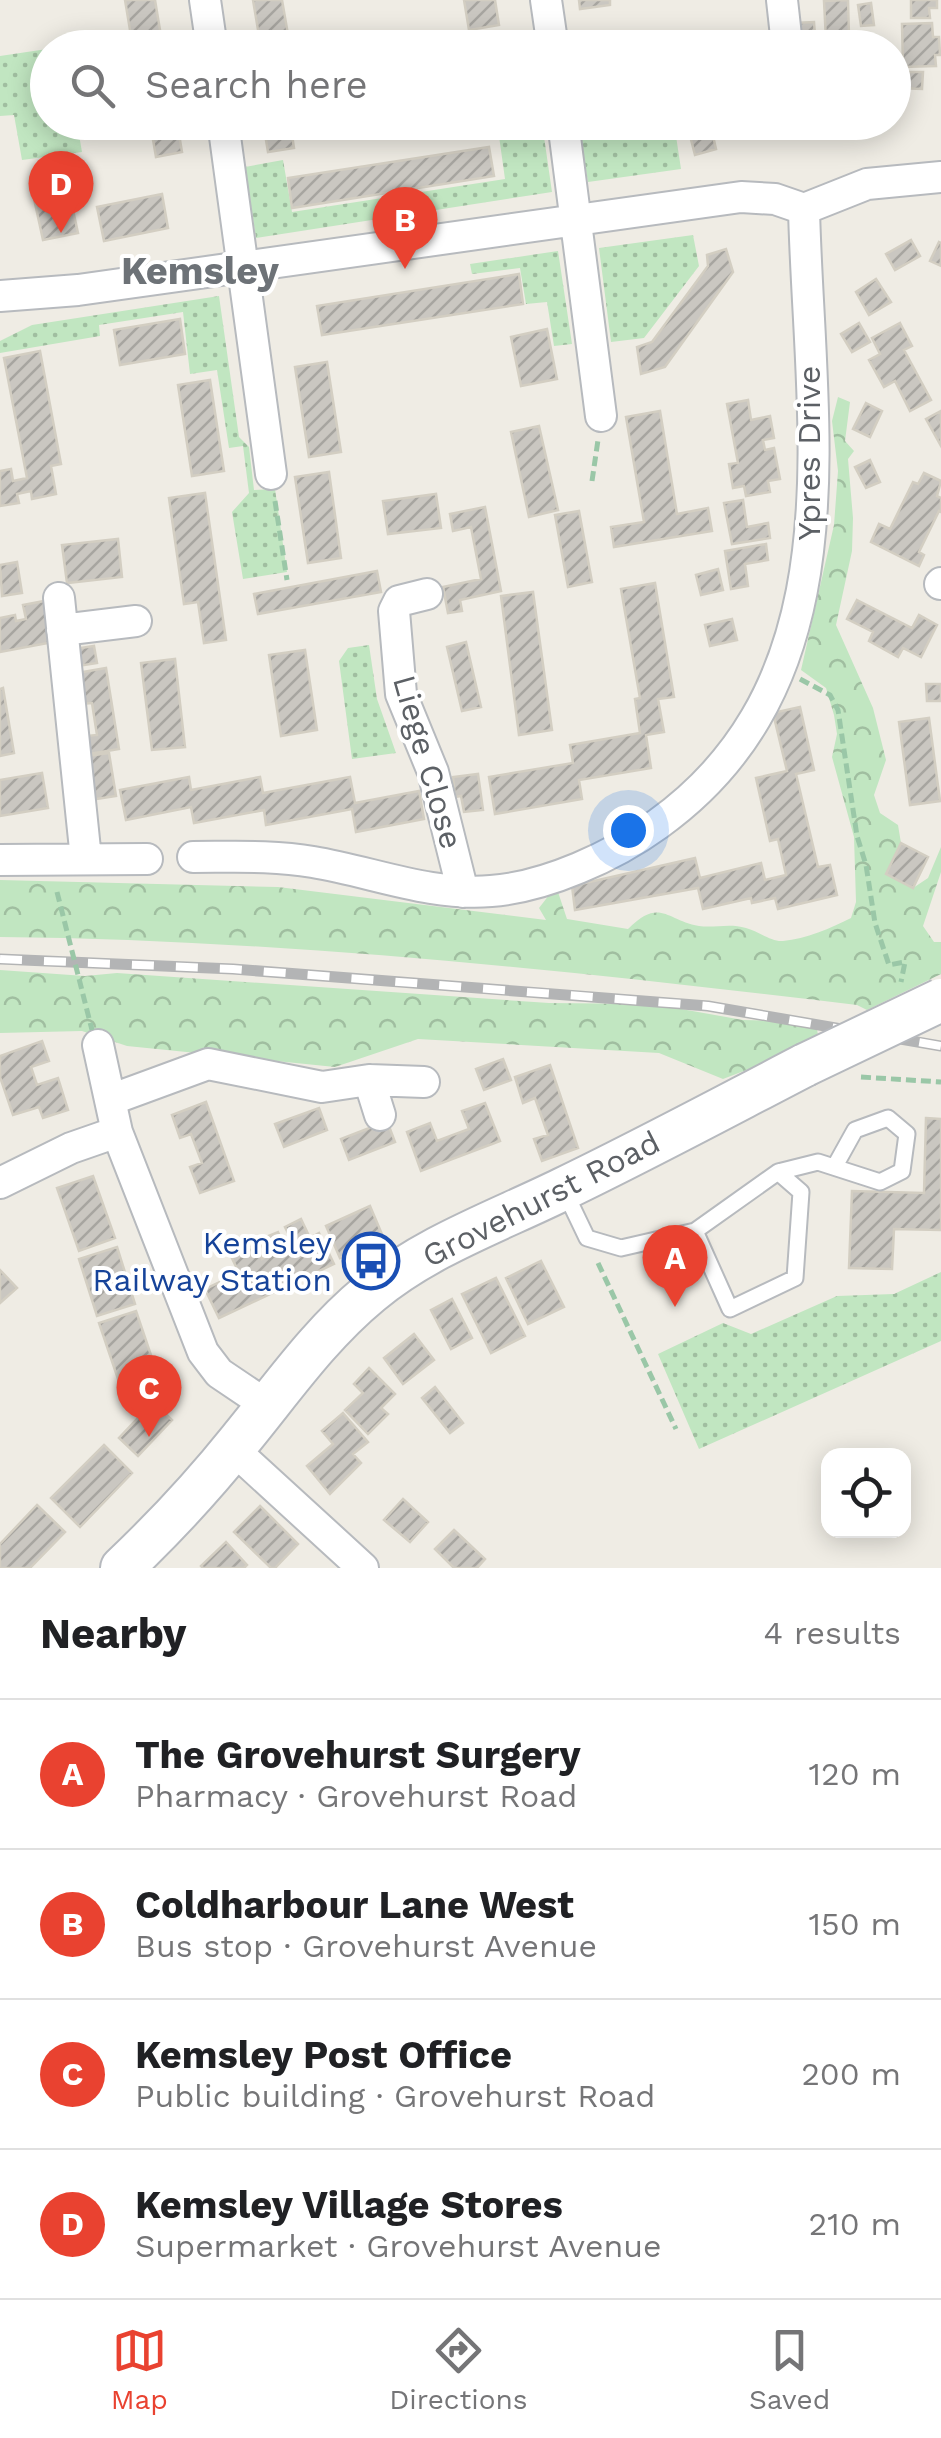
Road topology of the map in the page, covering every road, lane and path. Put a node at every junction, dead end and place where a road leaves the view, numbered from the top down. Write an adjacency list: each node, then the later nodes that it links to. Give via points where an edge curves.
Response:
1 (205, 0): 4 (street)
2 (546, 0): 5 (street)
3 (782, 0): 6 (street)
4 (209, 30)
5 (550, 30)
6 (786, 30)
7 (225, 140): 12 (street)
8 (566, 140): 11 (street)
9 (941, 177): 10 (street, via 867,184)
10 (804, 210): 11 (street, via 774,199 742,198); 22 (street, Ypres Drive, via 815,482 810,560)
11 (577, 220): 12 (street); 14 (street)
12 (242, 267): 13 (street); 15 (street)
13 (0, 296)
14 (602, 416): 16 (path)
15 (272, 474): 17 (path)
16 (592, 481)
17 (287, 580)
18 (427, 594): 28 (street, Liege Close, via 400,601 394,611 398,684 433,772)
19 (59, 598): 21 (street)
20 (136, 621): 21 (street)
21 (62, 630): 24 (street)
22 (779, 671): 28 (street, Ypres Drive, via 728,760 654,828 605,857 550,877); 29 (path, via 811,682 838,710 875,923 889,965 905,962)
23 (193, 857): 28 (street, Ypres Drive, via 313,862)
24 (86, 859): 25 (street); 26 (street)
25 (147, 859)
26 (0, 860)
27 (57, 892): 31 (path, bridge)
28 (463, 892)
29 (899, 992)
30 (941, 1000): 32 (street, Grovehurst Road, bridge)
31 (95, 1037): 36 (street)
32 (805, 1065): 35 (path, via 826,1075); 42 (street, Grovehurst Road)
33 (369, 1080): 34 (street); 36 (street, via 322,1087 208,1064); 37 (street)
34 (424, 1082)
35 (941, 1082)
36 (110, 1100): 38 (street)
37 (380, 1115)
38 (117, 1132): 41 (street); 45 (street, via 203,1352 219,1373)
39 (834, 1166): 39 (lane, via 855,1130 888,1118 907,1134 902,1171 880,1182); 40 (lane, via 818,1162)
40 (778, 1172): 43 (lane); 43 (lane, via 801,1192 796,1278 730,1309)
41 (0, 1182)
42 (564, 1189): 44 (lane); 45 (street, Grovehurst Road, via 386,1280 303,1357)
43 (694, 1231): 44 (lane, via 621,1248)
44 (586, 1238): 46 (path)
45 (268, 1406): 47 (street, Grovehurst Road)
46 (676, 1430)
47 (233, 1449): 48 (street, Grovehurst Road); 49 (street)
48 (122, 1568)
49 (363, 1568)

